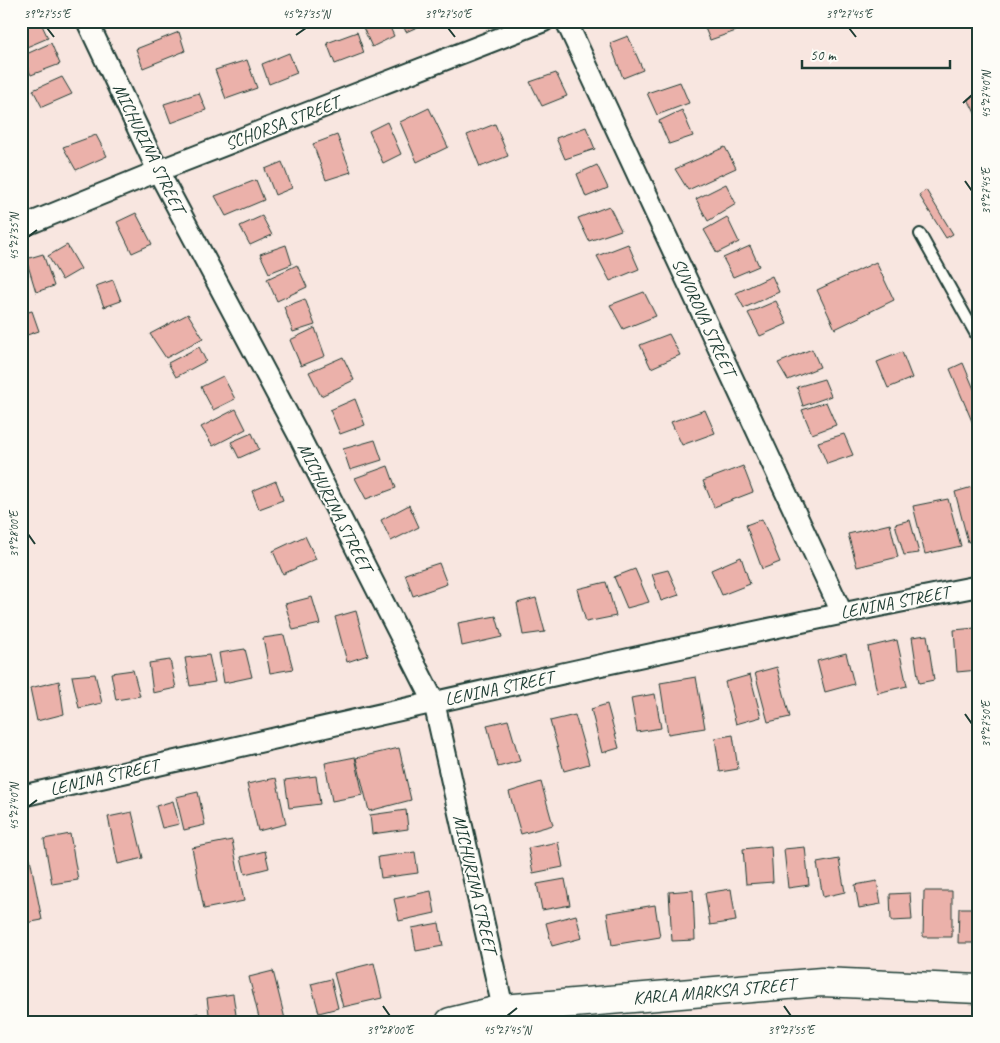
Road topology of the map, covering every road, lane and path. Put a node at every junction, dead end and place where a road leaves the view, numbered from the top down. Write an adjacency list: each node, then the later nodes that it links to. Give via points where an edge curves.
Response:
1 (87, 21): 4 (street, MICHURINA STREET)
2 (544, 21): 4 (street, SCHORSA STREET)
3 (566, 21): 9 (street, SUVOROVA STREET)
4 (158, 170): 5 (street, SCHORSA STREET); 10 (street, MICHURINA STREET, via 298,434)
5 (21, 227)
6 (920, 234): 7 (lane)
7 (979, 340)
8 (979, 586): 9 (street, LENINA STREET)
9 (842, 612): 10 (street, LENINA STREET)
10 (434, 702): 11 (street, LENINA STREET); 13 (street, MICHURINA STREET)
11 (21, 796)
12 (979, 989): 13 (main road, KARLA MARKSA STREET, via 822,982)
13 (505, 1016): 14 (main road, KARLA MARKSA STREET)
14 (450, 1022)

